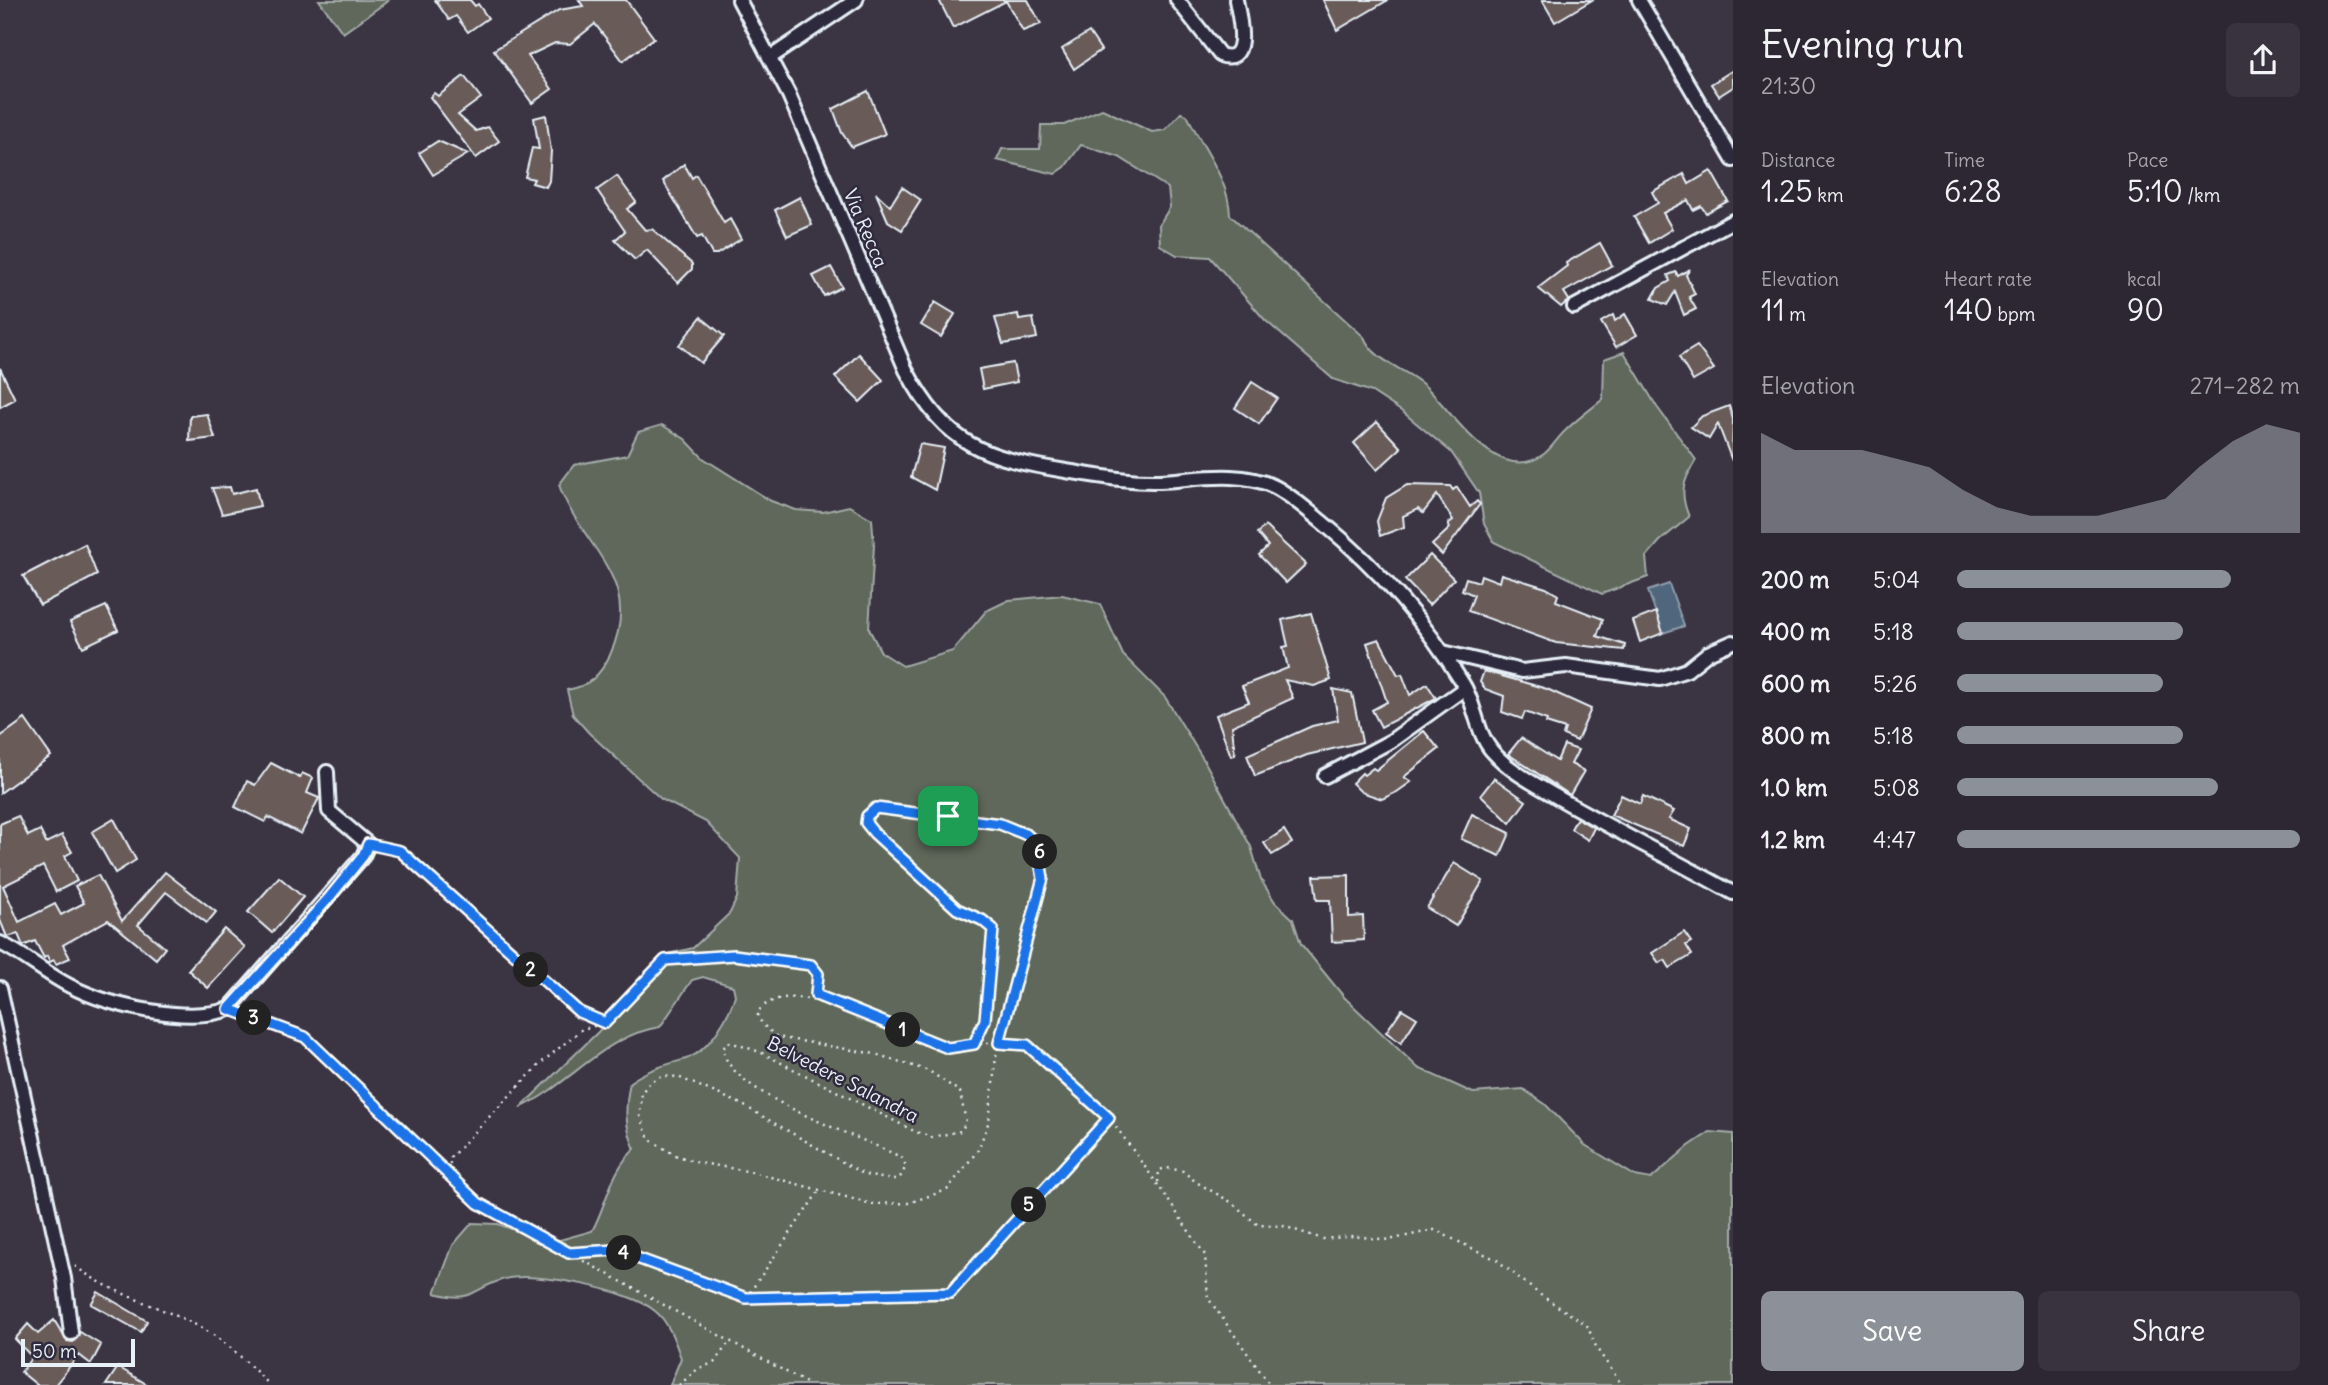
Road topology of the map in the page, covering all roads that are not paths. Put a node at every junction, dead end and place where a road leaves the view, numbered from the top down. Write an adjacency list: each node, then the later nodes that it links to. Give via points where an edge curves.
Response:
1 (739, 0): 6 (street, Via Recca)
2 (856, 0): 6 (street)
3 (1177, 0): 4 (street, via 1220,55 1229,57 1240,47 1242,27)
4 (1236, 0)
5 (1639, 0): 7 (street)
6 (771, 57): 11 (street, Via Recca, via 905,370 945,426 982,451 1021,464 1125,481 1232,478 1274,487 1368,561)
7 (1733, 160)
8 (1733, 221): 9 (street)
9 (1574, 307)
10 (1733, 642): 11 (street, via 1708,653 1687,670 1660,679 1566,667 1522,671)
11 (1443, 652): 12 (street, Via Recca)
12 (1465, 688): 14 (street, via 1391,741); 15 (street, Via Recca, via 1485,740 1507,765 1622,836)
13 (327, 772): 16 (street, via 329,811 368,844 328,899 229,1009 179,1013 118,1002 66,984)
14 (1325, 776)
15 (1733, 893)
16 (0, 943)
17 (0, 988): 18 (street, via 64,1278)
18 (71, 1333)

